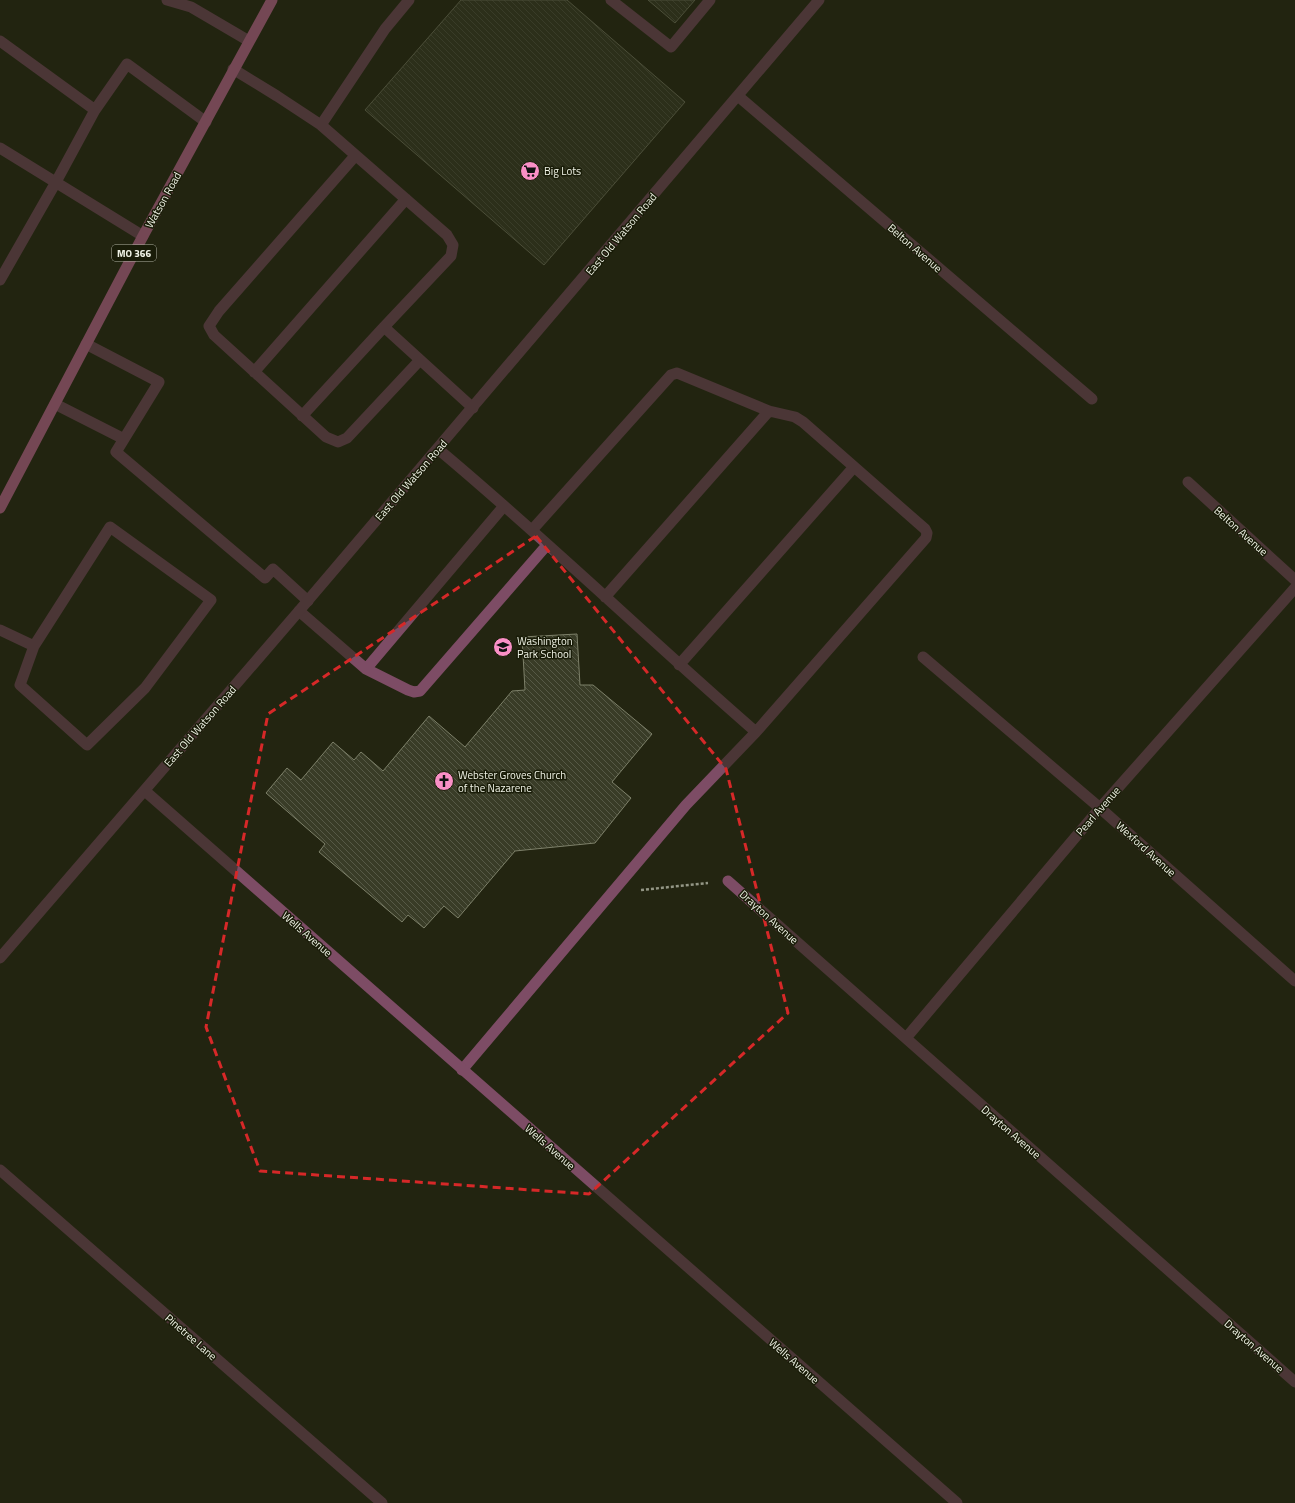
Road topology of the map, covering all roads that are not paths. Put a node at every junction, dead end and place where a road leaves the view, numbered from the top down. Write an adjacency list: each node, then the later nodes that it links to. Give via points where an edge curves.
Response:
1 (167, 0): 8 (street, via 191,7)
2 (272, 0): 8 (main road, Watson Road / MO 366)
3 (409, 0): 13 (street, via 385,29)
4 (611, 0): 5 (street, via 671,47)
5 (710, 0)
6 (819, 0): 10 (street, East Old Watson Road)
7 (0, 41): 11 (street)
8 (249, 41): 9 (main road, Watson Road / MO 366)
9 (233, 69): 12 (main road, Watson Road / MO 366); 13 (street)
10 (738, 96): 24 (street, Belton Avenue); 26 (street, East Old Watson Road)
11 (94, 110): 12 (street, via 127,64); 16 (street)
12 (206, 122): 18 (main road, Watson Road / MO 366)
13 (321, 125): 15 (street)
14 (0, 148): 16 (street)
15 (355, 156): 17 (street); 23 (street, via 219,311 210,326 214,335)
16 (56, 182): 18 (street); 19 (street)
17 (406, 198): 20 (street, via 447,235 454,245 451,256); 23 (street)
18 (144, 236): 21 (main road, Watson Road / MO 366)
19 (0, 280)
20 (384, 327): 22 (street); 28 (street)
21 (86, 344): 25 (main road, Watson Road / MO 366); 29 (street, via 158,382)
22 (420, 360): 26 (street); 28 (street, via 347,438 338,442 326,437)
23 (254, 372): 28 (street)
24 (1092, 399)
25 (55, 404): 29 (street); 34 (main road, Watson Road / MO 366)
26 (473, 408): 30 (street, East Old Watson Road)
27 (769, 411): 31 (street, via 795,417 803,422); 35 (street, via 677,372 671,375); 39 (street)
28 (302, 416)
29 (124, 439): 40 (street, via 116,452 265,578 273,568)
30 (438, 449): 33 (street); 40 (street, East Old Watson Road)
31 (854, 467): 45 (street); 47 (street, via 925,529 926,538)
32 (1188, 482): 37 (street, Belton Avenue)
33 (504, 506): 35 (street); 46 (street)
34 (0, 508)
35 (532, 530): 36 (street)
36 (547, 545): 39 (street); 46 (street, via 420,691 408,690)
37 (1295, 580)
38 (1295, 588): 49 (street, Pearl Avenue)
39 (605, 597): 45 (street)
40 (308, 601): 41 (street, East Old Watson Road)
41 (299, 611): 46 (street); 48 (street, East Old Watson Road)
42 (0, 630): 43 (street)
43 (34, 646): 43 (street, via 20,685 87,745 145,688 211,600 110,527)
44 (923, 657): 49 (street, Wexford Avenue)
45 (679, 665): 47 (street)
46 (366, 669)
47 (756, 732): 54 (street, via 686,805)
48 (145, 791): 51 (street, East Old Watson Road); 54 (street, Wells Avenue)
49 (1100, 808): 52 (street, Wexford Avenue); 53 (street, Pearl Avenue)
50 (728, 881): 53 (street, Drayton Avenue)
51 (0, 958)
52 (1295, 981)
53 (906, 1038): 56 (street, Drayton Avenue)
54 (462, 1070): 58 (street, Wells Avenue)
55 (0, 1170): 57 (street, Pinetree Lane)
56 (1295, 1382)
57 (382, 1503)
58 (957, 1503)

